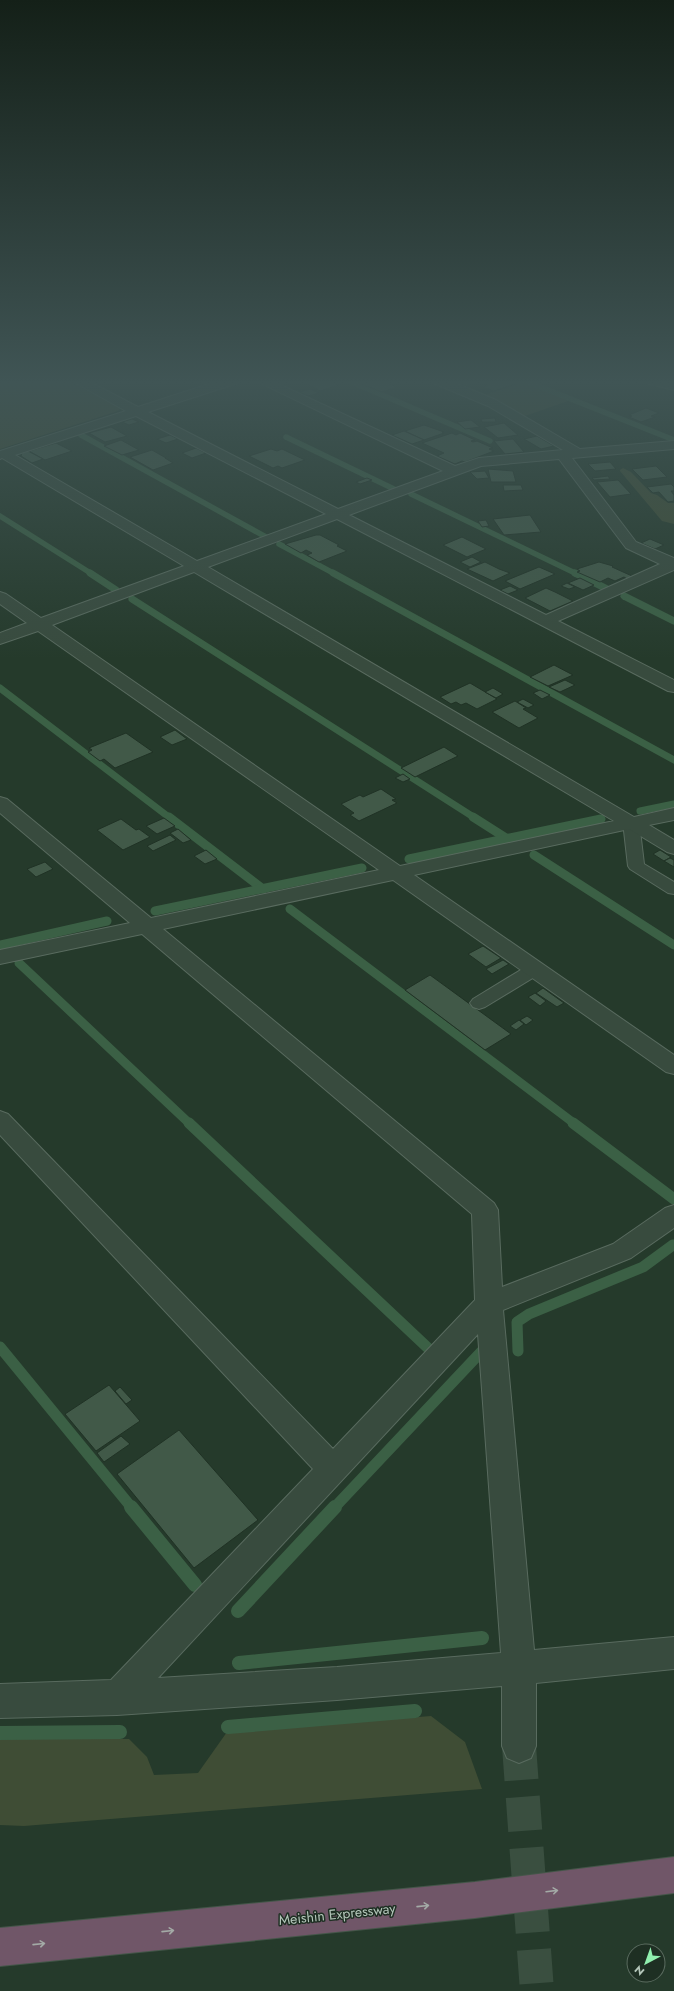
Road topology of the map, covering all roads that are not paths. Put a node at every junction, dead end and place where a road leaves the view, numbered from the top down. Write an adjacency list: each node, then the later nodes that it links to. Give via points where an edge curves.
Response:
1 (34, 473): 7 (street)
2 (258, 473): 5 (street)
3 (450, 473): 5 (street)
4 (576, 473): 6 (street, via 631,545)
5 (338, 514): 7 (street); 9 (street)
6 (674, 564): 9 (street)
7 (196, 567): 10 (street); 15 (street)
8 (0, 597): 10 (street)
9 (546, 621): 12 (street)
10 (40, 624): 11 (street); 17 (street)
11 (0, 639)
12 (674, 687)
13 (0, 803): 19 (street)
14 (674, 814): 15 (street)
15 (631, 822): 16 (street); 17 (street); 18 (lane, via 636,866)
16 (674, 848)
17 (397, 873): 19 (street); 21 (street)
18 (674, 889)
19 (147, 926): 20 (street); 26 (street, via 485,1210)
20 (0, 957)
21 (535, 969): 22 (lane); 23 (street)
22 (479, 1003)
23 (674, 1066)
24 (0, 1120): 27 (street)
25 (673, 1218): 26 (street, via 622,1251)
26 (489, 1304): 27 (street); 29 (street)
27 (333, 1470): 30 (street)
28 (674, 1653): 29 (street)
29 (519, 1669): 30 (street); 32 (street)
30 (117, 1698): 31 (street)
31 (0, 1701)
32 (519, 1746)
33 (674, 1875): 34 (highway, Meishin Expressway, one-way to 33, via 475,1900)
34 (0, 1947)

